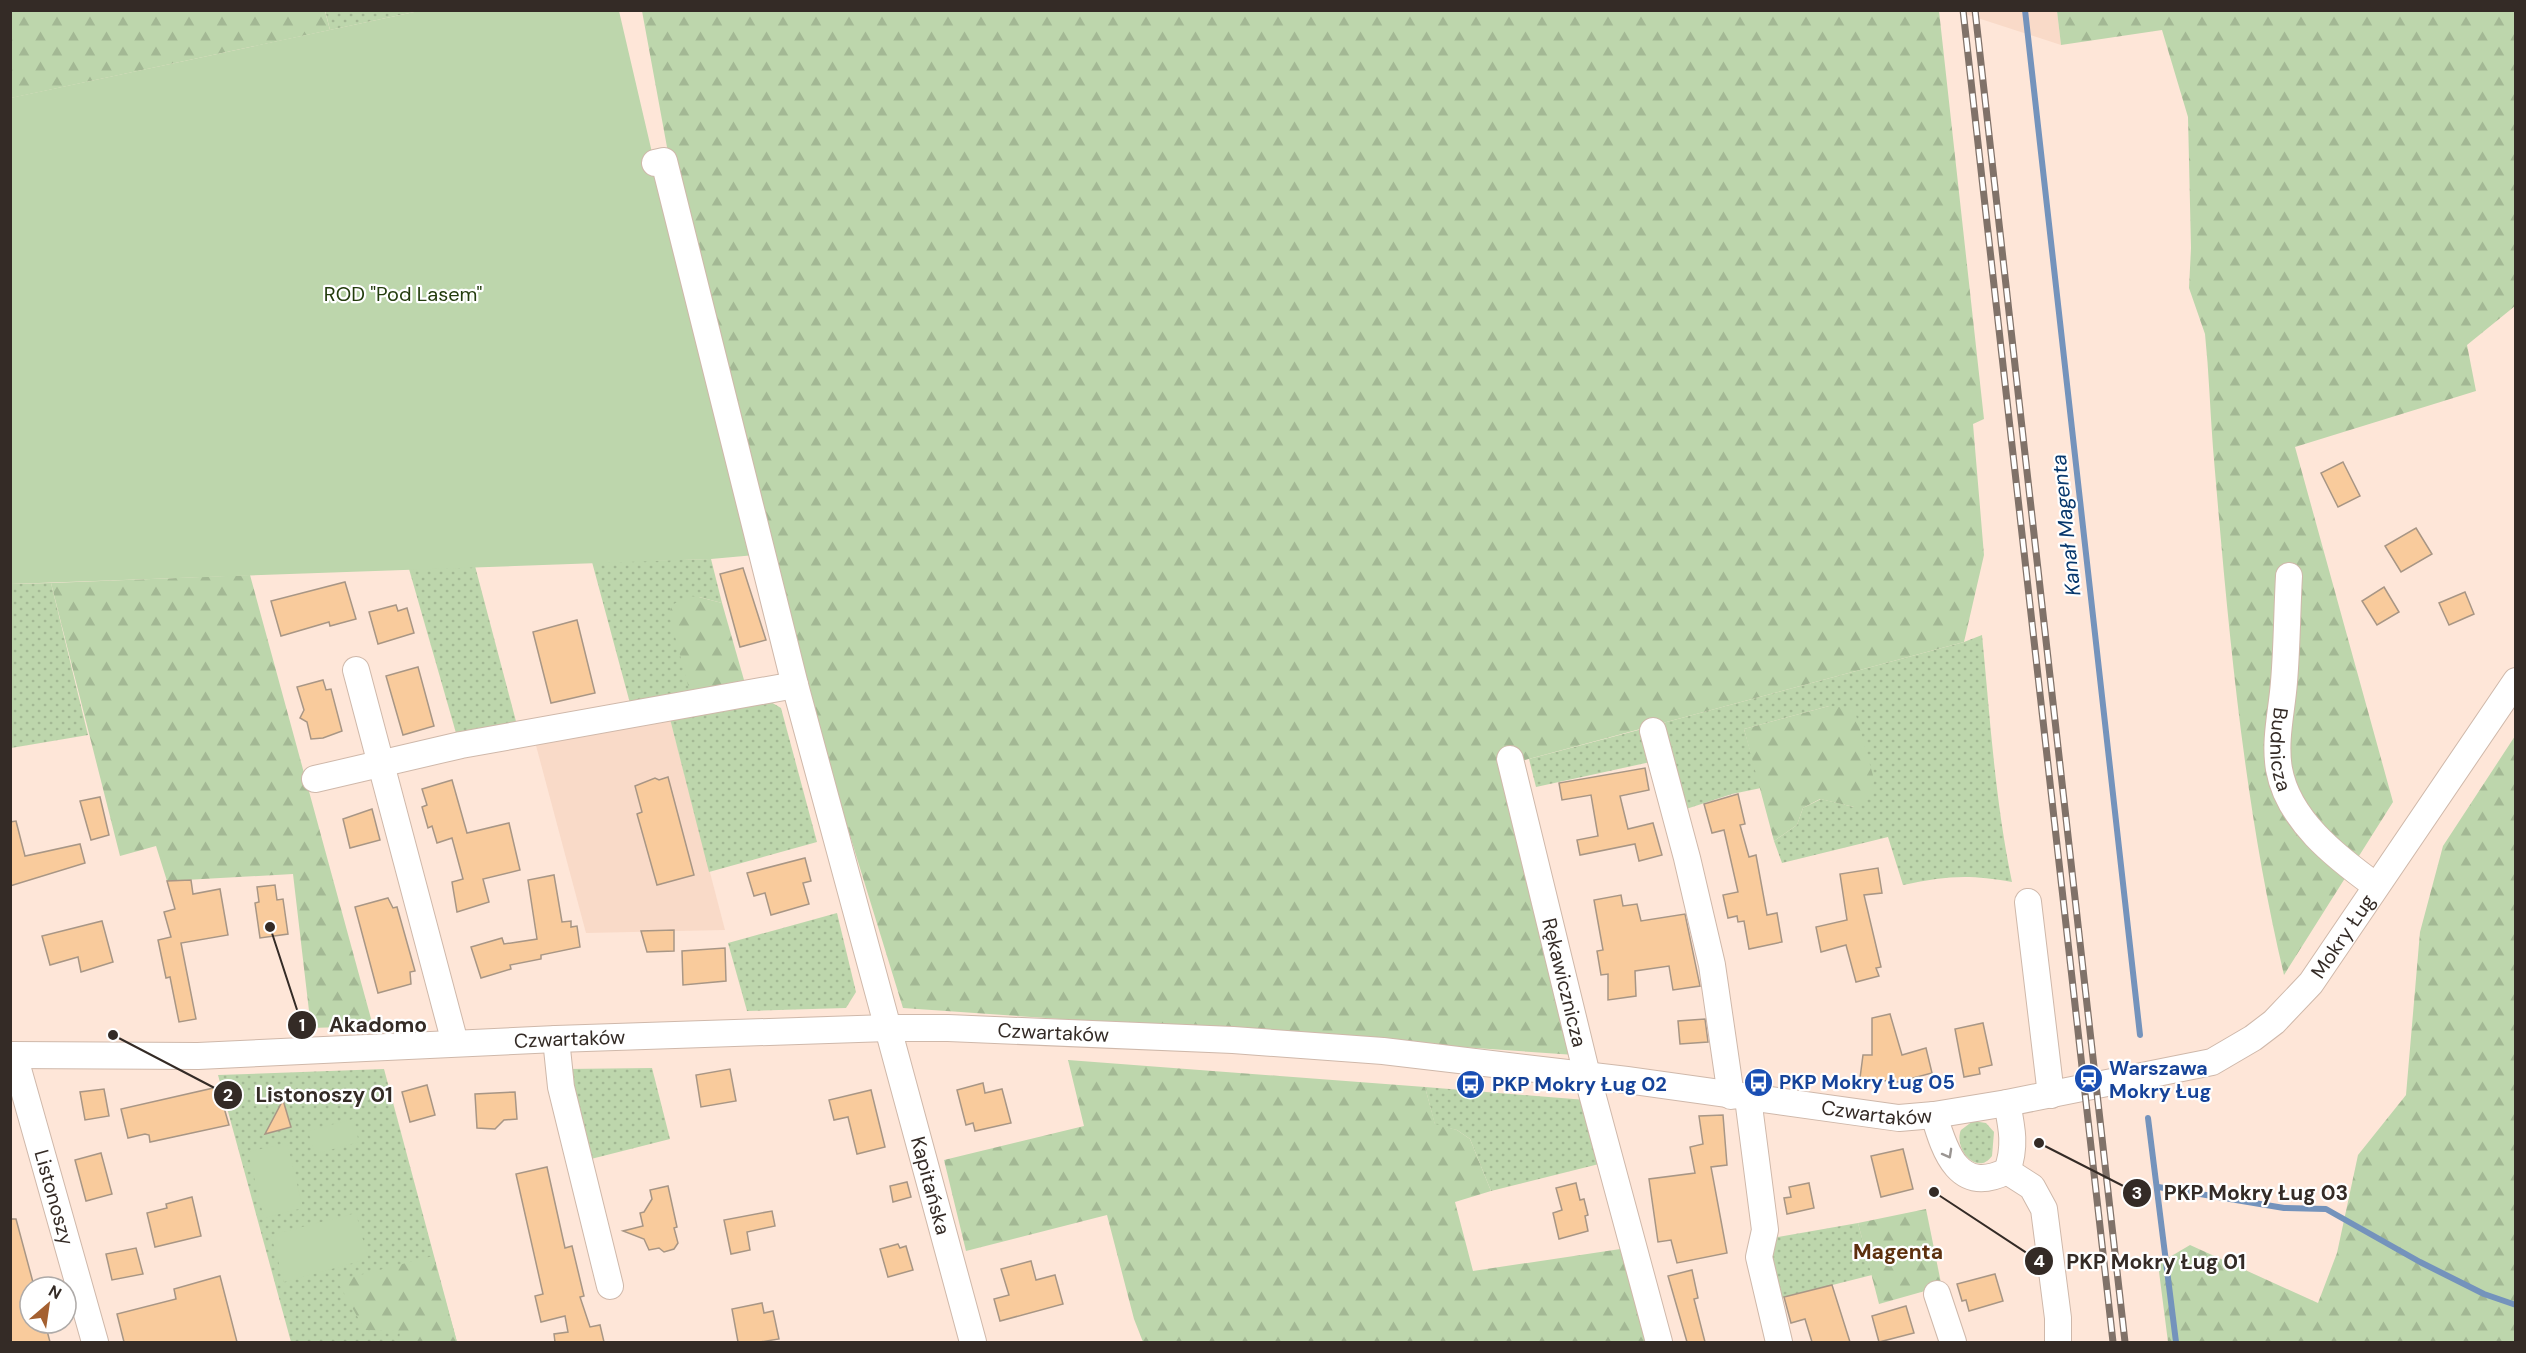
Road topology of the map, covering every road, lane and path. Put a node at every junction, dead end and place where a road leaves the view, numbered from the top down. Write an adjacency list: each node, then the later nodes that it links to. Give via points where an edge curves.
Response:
1 (655, 163): 5 (street, Kapitańska, via 664,161 738,474)
2 (2289, 576): 10 (street, Budnicza, via 2277,748 2284,789 2303,821 2344,863)
3 (356, 670): 8 (street)
4 (2516, 681): 10 (street, Mokry Ług)
5 (795, 685): 8 (street); 12 (street, Kapitańska)
6 (1653, 731): 19 (street, via 1687,858)
7 (1510, 759): 16 (street, Rękawicznicza)
8 (380, 763): 9 (street); 14 (street)
9 (315, 779)
10 (2376, 886): 17 (street, Mokry Ług, via 2311,983 2253,1038 2212,1062)
11 (2028, 902): 18 (street)
12 (888, 1028): 13 (street, Czwartaków); 16 (street, Czwartaków, via 1233,1040 1383,1051); 26 (street, Kapitańska)
13 (555, 1039): 14 (street, Czwartaków); 23 (street, via 561,1087)
14 (455, 1043): 15 (street, Czwartaków, via 198,1056)
15 (12, 1055): 25 (street, Listonoszy)
16 (1587, 1075): 19 (street, Czwartaków); 27 (street, Rękawicznicza)
17 (2091, 1087): 18 (street, Czwartaków)
18 (2051, 1095): 20 (street, Czwartaków)
19 (1740, 1097): 21 (street, Czwartaków, via 1899,1118); 28 (street, via 1765,1230 1759,1257)
20 (2007, 1103): 21 (street, Czwartaków); 22 (street, via 2014,1138)
21 (1934, 1115): 22 (street, one-way to 22, via 1948,1156 1965,1173 1994,1178)
22 (2007, 1171): 30 (street, via 2032,1187 2044,1209)
23 (610, 1286)
24 (1937, 1294): 29 (street)
25 (95, 1342)
26 (973, 1342)
27 (1659, 1342)
28 (1779, 1342)
29 (1953, 1342)
30 (2058, 1342)

